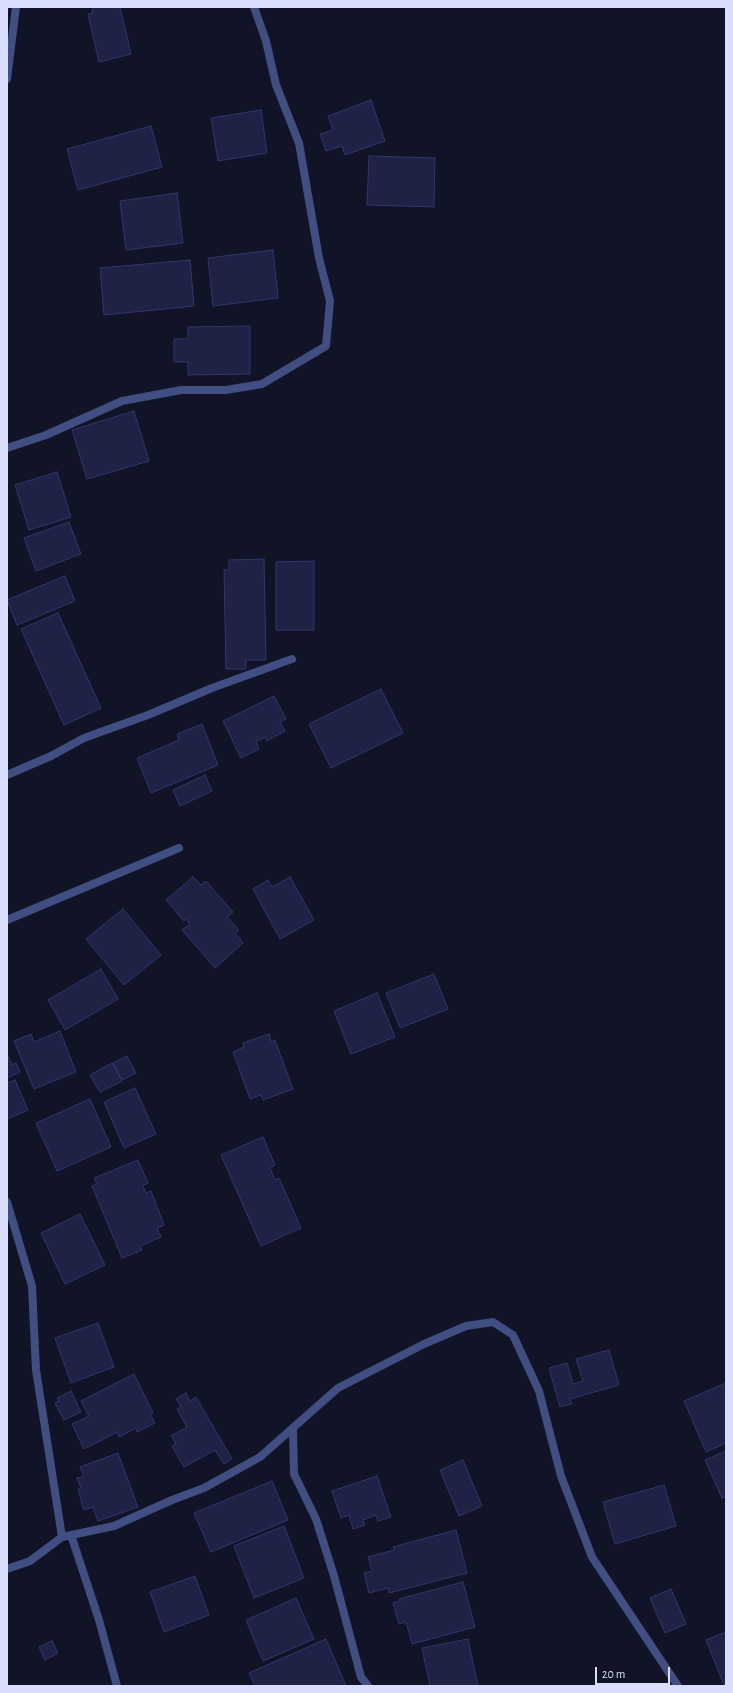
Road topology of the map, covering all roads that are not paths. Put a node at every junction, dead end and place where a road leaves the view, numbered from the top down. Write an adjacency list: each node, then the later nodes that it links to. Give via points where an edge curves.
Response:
1 (16, 7): 3 (street)
2 (254, 7): 4 (street, via 266,41 276,85 299,143 330,301 326,346 262,384 226,390 181,390 122,401 46,435)
3 (7, 79)
4 (7, 448)
5 (292, 659): 6 (street, via 84,738)
6 (7, 775)
7 (179, 848): 8 (street)
8 (7, 920)
9 (7, 1202): 12 (street, via 32,1286 36,1370)
10 (293, 1429): 11 (street, via 260,1457 204,1488 114,1526); 15 (street, via 294,1474 316,1519 361,1677); 16 (street, via 338,1388 424,1344 466,1326 493,1322 513,1335 539,1391 561,1476 592,1557)
11 (71, 1535): 12 (street); 14 (street, via 99,1620)
12 (62, 1537): 13 (street, via 30,1561)
13 (7, 1568)
14 (116, 1686)
15 (368, 1686)
16 (678, 1686)

